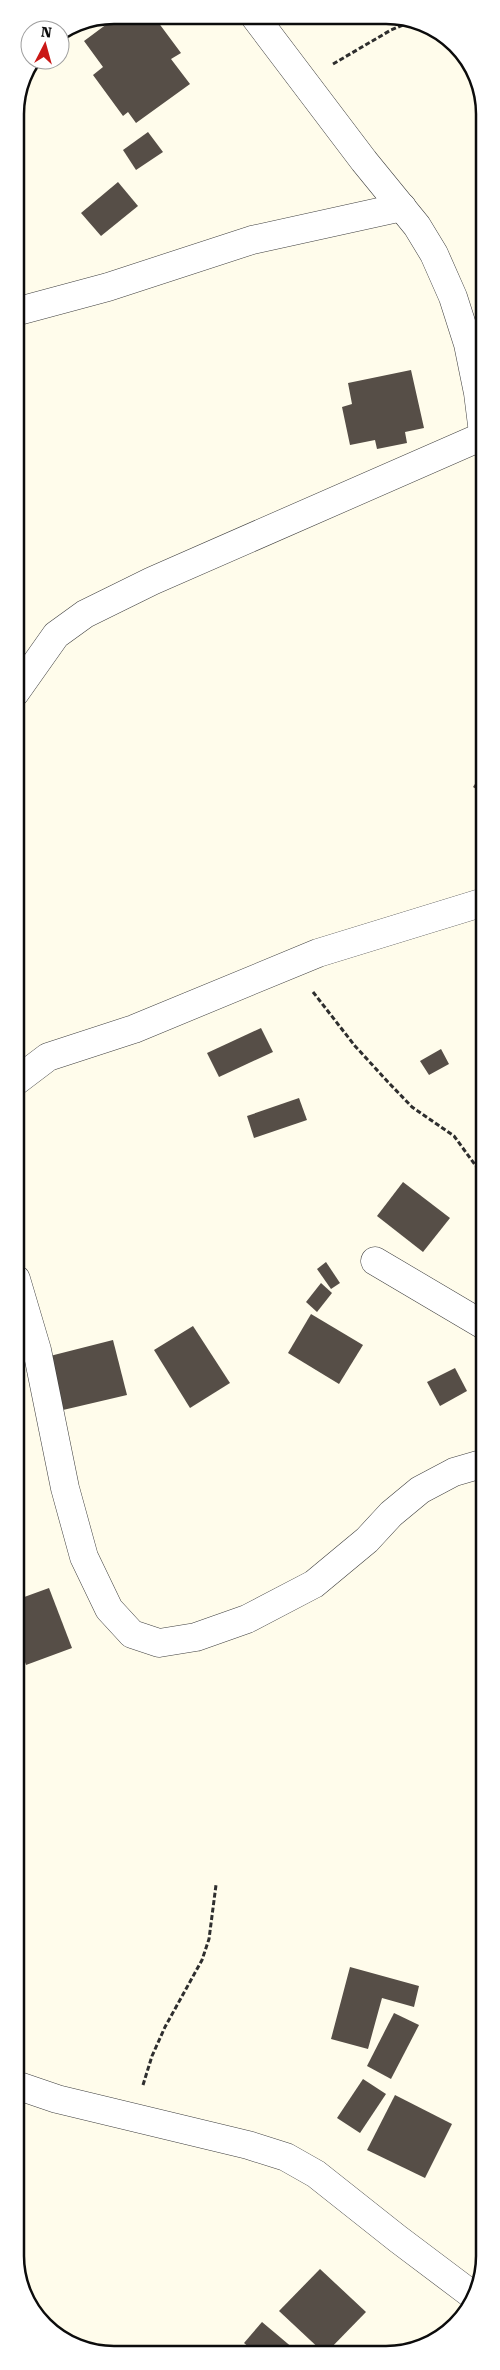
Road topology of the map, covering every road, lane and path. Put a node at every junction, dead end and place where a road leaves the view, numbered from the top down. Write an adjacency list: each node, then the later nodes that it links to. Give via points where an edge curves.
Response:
1 (260, 24): 3 (street)
2 (403, 25): 3 (path, via 360,46)
3 (306, 83): 4 (street)
4 (402, 207): 5 (street, via 252,240 108,287); 6 (street, via 434,254 468,344)
5 (24, 310)
6 (476, 383)
7 (476, 441): 8 (street, via 152,581 85,614 56,635)
8 (24, 680)
9 (476, 904): 10 (street)
10 (291, 964): 11 (street, via 143,1025 48,1057); 12 (path, via 355,1046 412,1107 454,1136)
11 (24, 1076)
12 (476, 1166)
13 (375, 1261): 15 (street)
14 (24, 1306): 16 (street, via 84,1557 109,1609 132,1634 159,1643 196,1637 247,1619 314,1584 368,1540 391,1514 420,1490 454,1472)
15 (476, 1321)
16 (476, 1466)
17 (216, 1885): 19 (path, via 209,1939 202,1960 152,2056)
18 (24, 2088): 19 (street)
19 (134, 2119): 20 (street, via 286,2157 316,2174)
20 (468, 2291)

